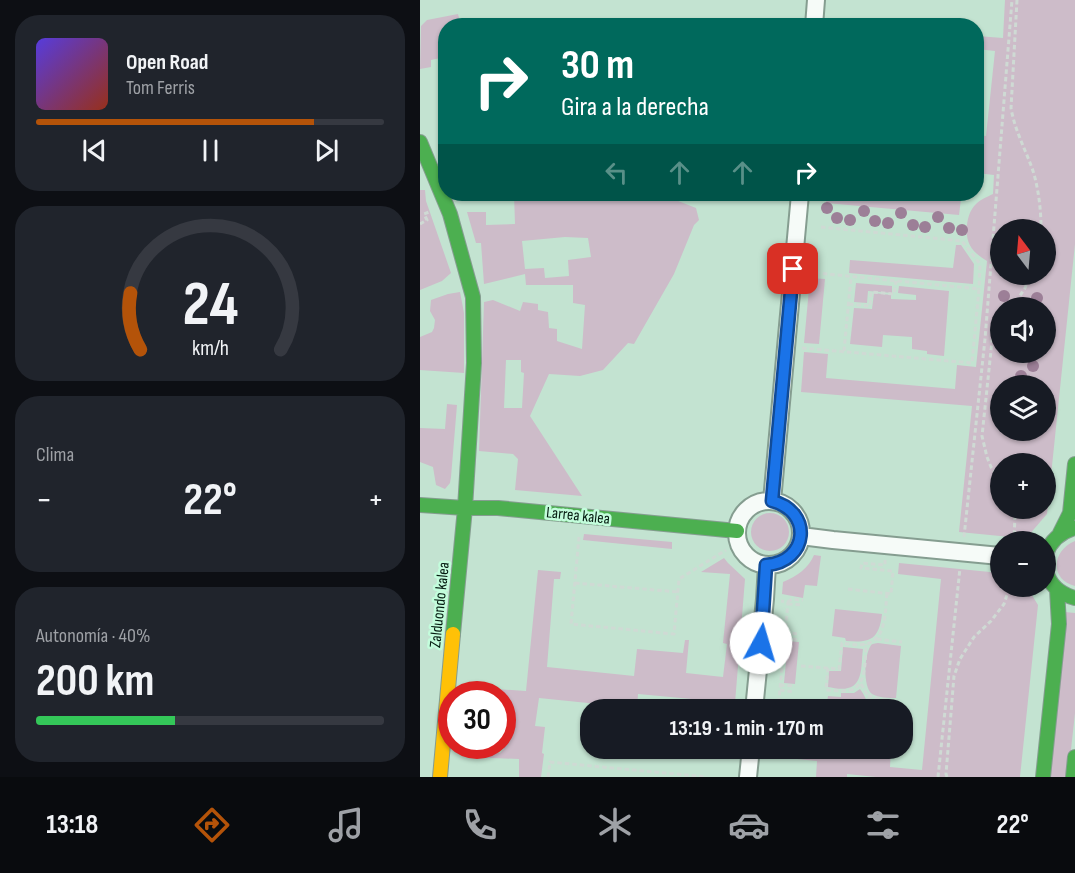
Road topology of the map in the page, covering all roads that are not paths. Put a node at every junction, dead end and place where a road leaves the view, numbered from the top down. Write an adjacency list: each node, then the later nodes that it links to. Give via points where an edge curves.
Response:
1 (816, 0): 2 (street)
2 (815, 18)
3 (420, 142): 4 (street, Zalduondo kalea)
4 (438, 185)
5 (445, 201): 10 (street, Zalduondo kalea, via 473,297 474,363)
6 (799, 201): 8 (street)
7 (1075, 464): 13 (street, via 1070,513)
8 (772, 501): 12 (street, via 748,508); 14 (street, via 782,503 797,516)
9 (420, 505): 10 (street, Larrea kalea)
10 (465, 508): 12 (street, Larrea kalea); 23 (street, Zalduondo kalea)
11 (1075, 528): 13 (street)
12 (737, 531): 17 (street, via 741,550)
13 (1060, 533): 15 (street)
14 (801, 536): 16 (street); 17 (street, via 786,560)
15 (1056, 537)
16 (990, 555)
17 (766, 565): 20 (street)
18 (1057, 590): 19 (street); 25 (street, via 1059,624)
19 (1075, 598)
20 (755, 699)
21 (1075, 757): 26 (street)
22 (749, 759): 24 (street)
23 (440, 777)
24 (748, 777)
25 (1043, 777)
26 (1073, 777)

